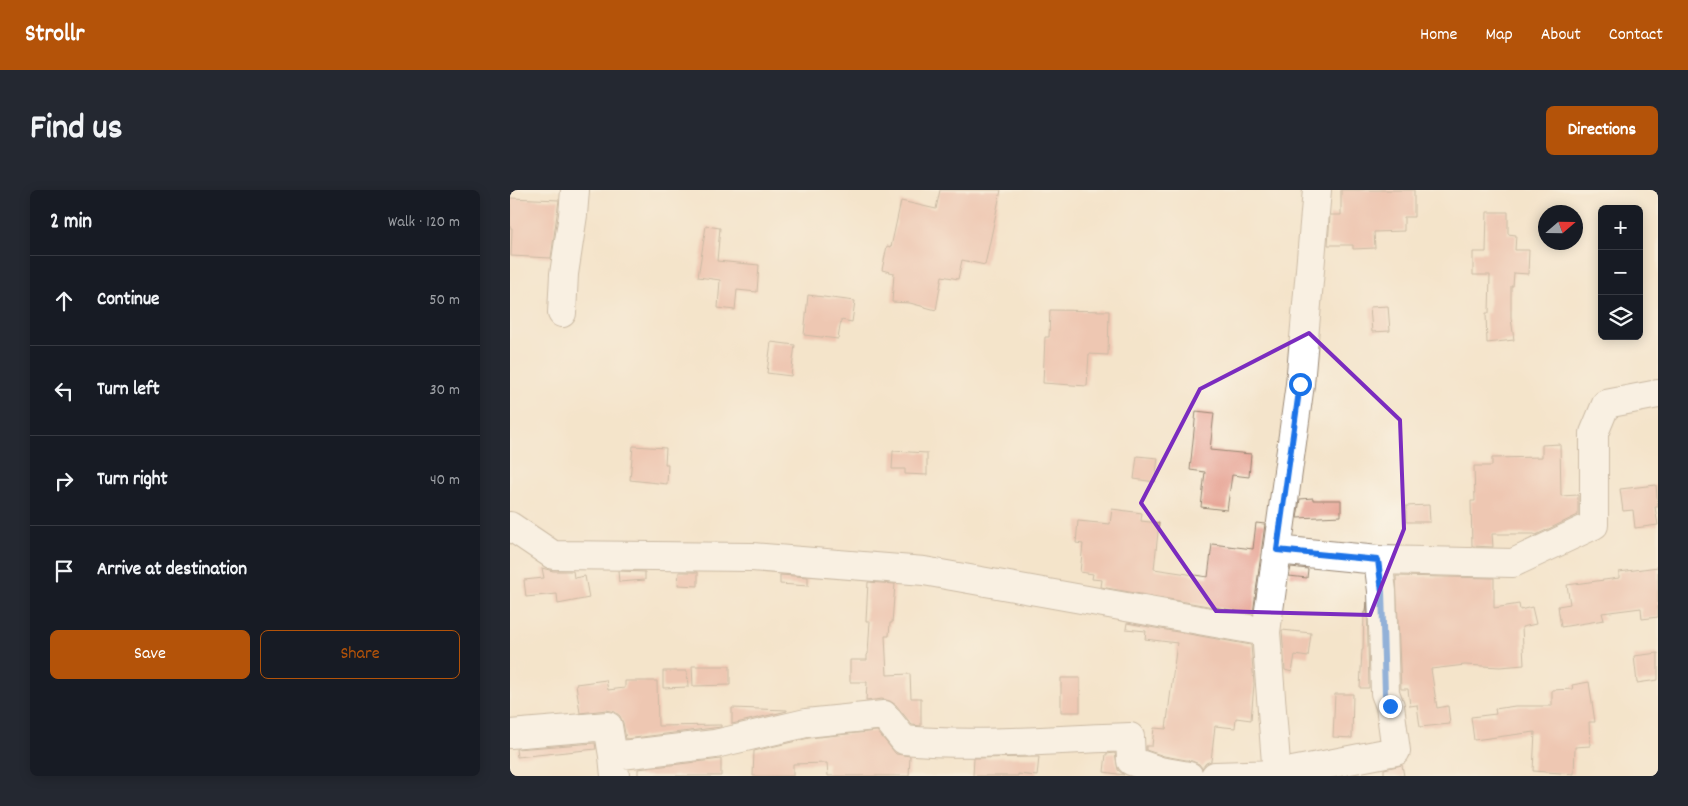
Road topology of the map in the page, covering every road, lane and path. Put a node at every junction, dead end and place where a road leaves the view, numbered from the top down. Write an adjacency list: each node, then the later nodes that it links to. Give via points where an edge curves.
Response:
1 (574, 190): 3 (street)
2 (1317, 190): 6 (street, via 1300,384)
3 (562, 314)
4 (1658, 394): 7 (street, via 1606,404 1594,433 1594,525 1513,563)
5 (510, 526): 8 (street, via 553,555 752,557 924,571)
6 (1277, 550): 7 (street); 8 (street)
7 (1378, 560): 11 (street, via 1385,694 1390,706 1396,751)
8 (1266, 632): 11 (street)
9 (510, 734): 10 (street, via 608,726)
10 (614, 766): 12 (street, via 806,723 884,715 904,740 980,742 1130,737 1131,761)
11 (1277, 775): 13 (street)
12 (1189, 776)
13 (1215, 776)

